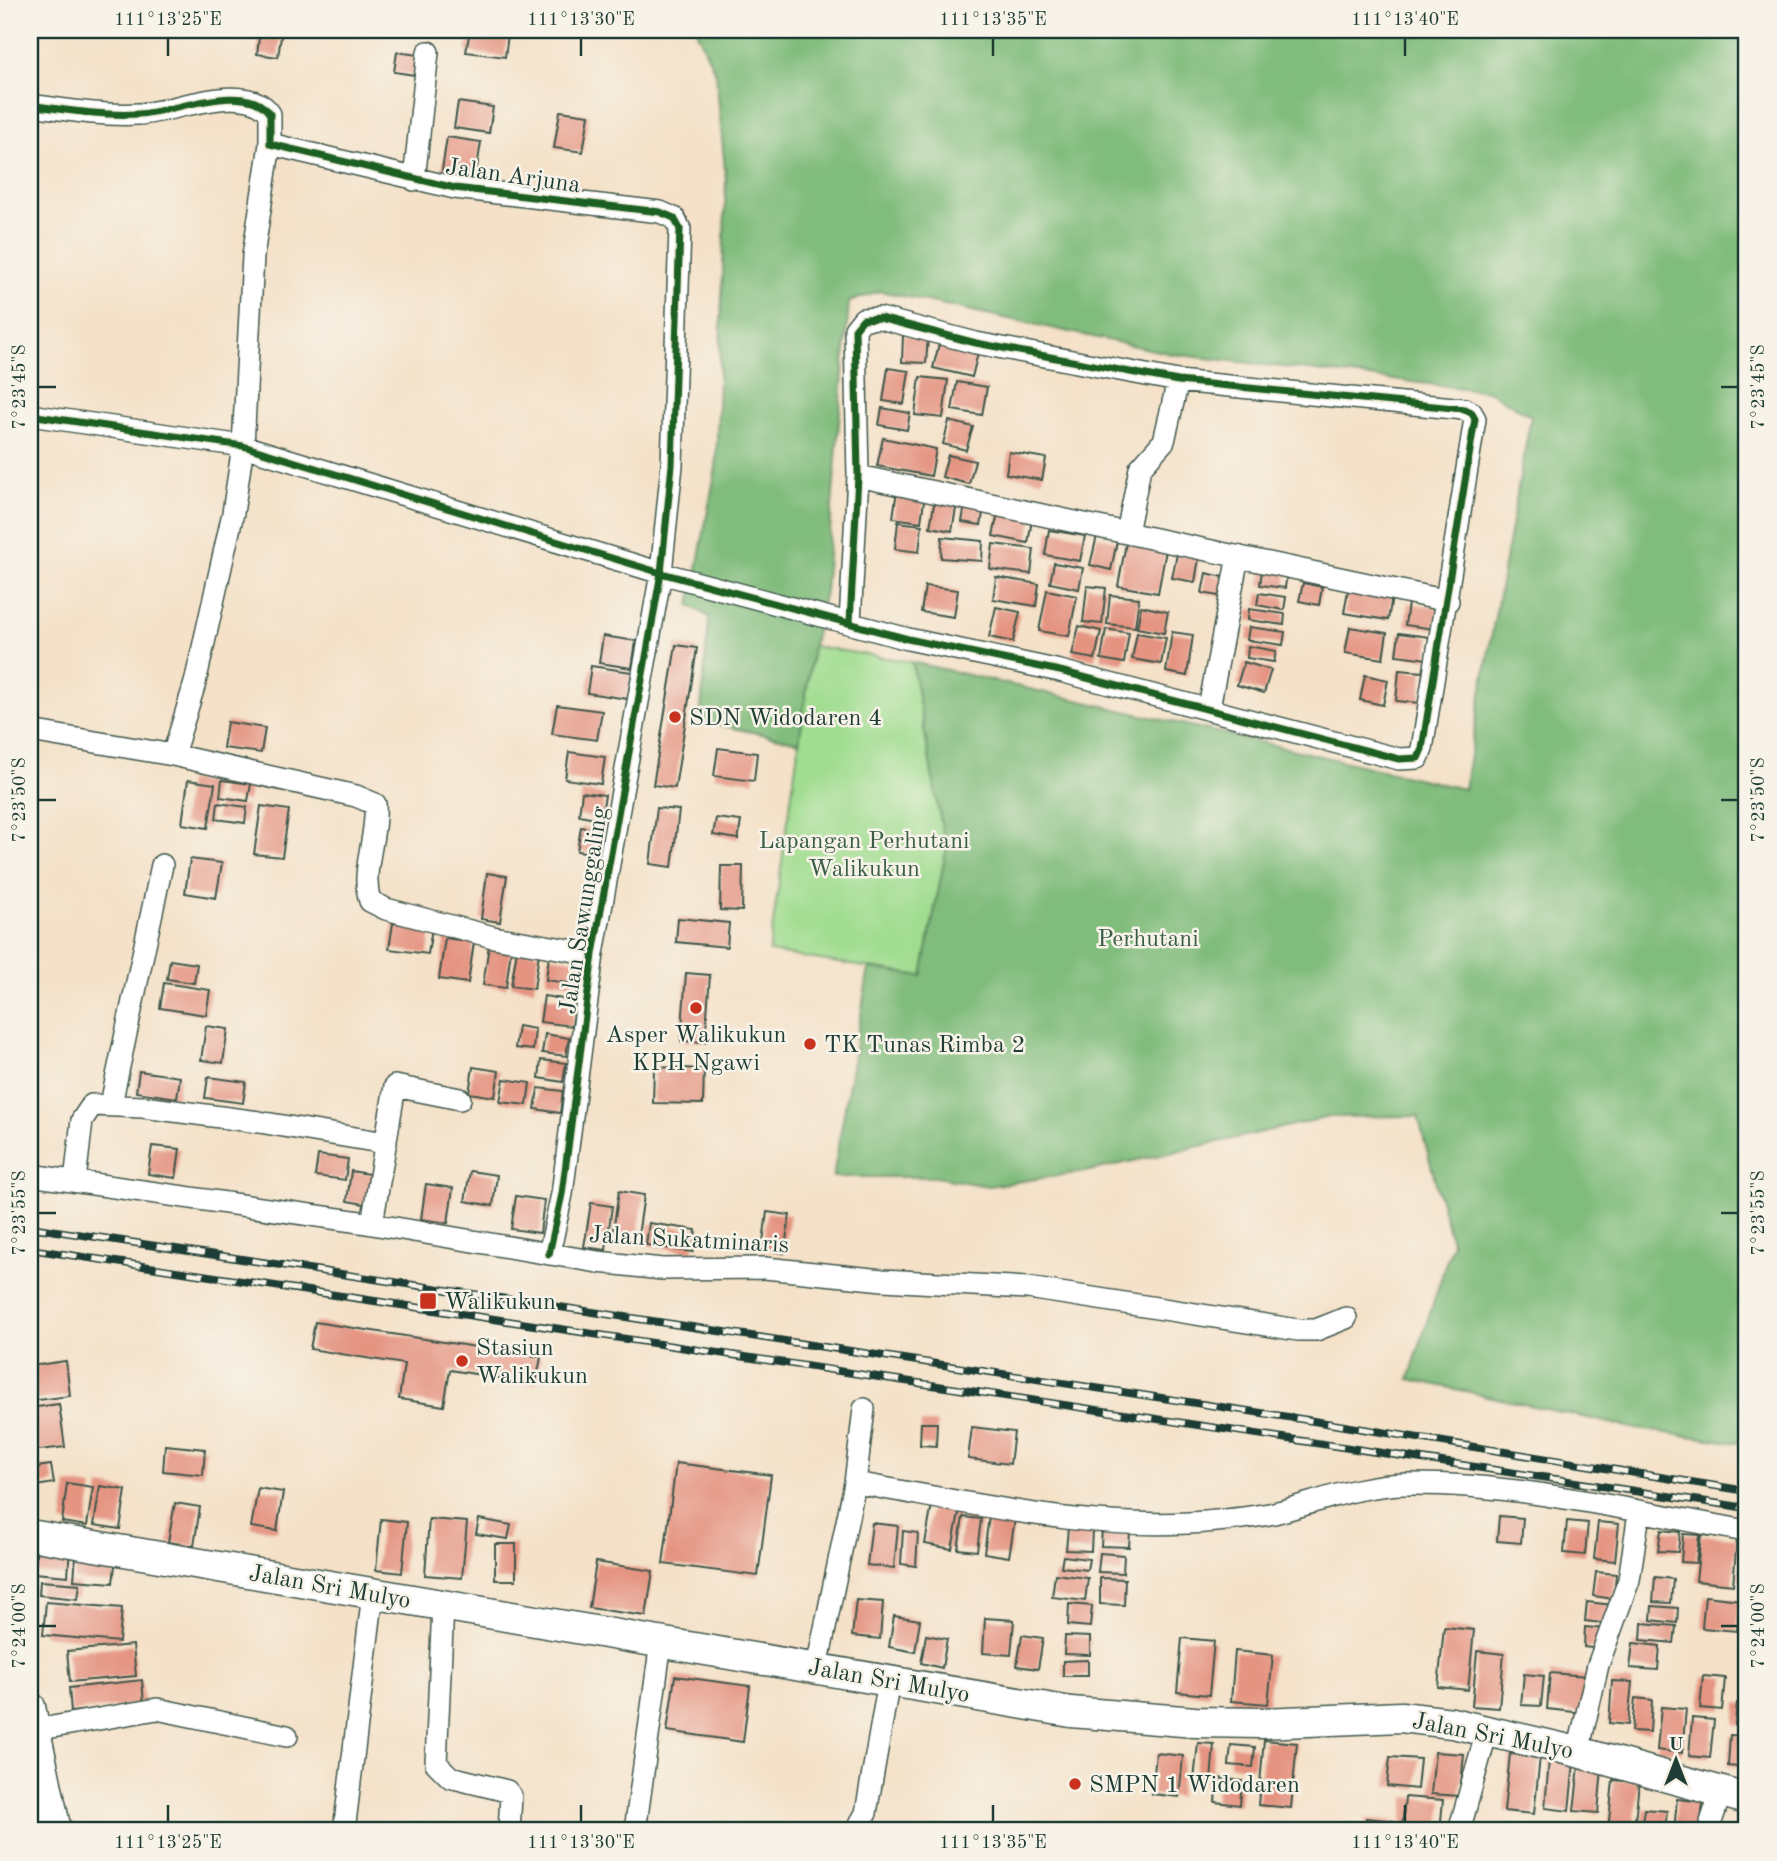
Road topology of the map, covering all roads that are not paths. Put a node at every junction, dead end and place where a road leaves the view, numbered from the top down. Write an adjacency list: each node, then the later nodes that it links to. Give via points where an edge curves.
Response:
1 (428, 52): 4 (street)
2 (30, 105): 3 (street, via 96,114 142,114 196,102 238,100 266,108)
3 (271, 144): 4 (street, Jalan Arjuna); 7 (street, via 253,256)
4 (414, 180): 11 (street, Jalan Arjuna, via 660,212 674,218 680,229 679,282 672,465)
5 (1178, 381): 8 (street, via 987,345 880,318 863,319 855,330); 9 (street, via 1164,441 1140,468); 12 (street, via 1471,412 1475,429)
6 (30, 415): 7 (street)
7 (243, 446): 11 (street); 16 (street, via 233,513)
8 (858, 476): 9 (street); 13 (street)
9 (1127, 533): 10 (street)
10 (1238, 556): 12 (street); 14 (street)
11 (661, 573): 13 (street); 18 (street, Jalan Sawunggaling)
12 (1448, 601): 14 (street, via 1418,758 1399,759)
13 (850, 622): 14 (street)
14 (1209, 708)
15 (30, 731): 16 (street)
16 (173, 755): 18 (street, via 375,804 366,888 370,901 386,909 493,937)
17 (162, 864): 20 (street)
18 (593, 954): 25 (street, Jalan Sawunggaling, via 562,1194)
19 (460, 1099): 21 (street, via 395,1086)
20 (111, 1104): 21 (street); 23 (street, via 86,1110)
21 (386, 1143): 24 (street)
22 (30, 1175): 23 (street, Jalan Sukatminaris)
23 (75, 1181): 24 (street, Jalan Sukatminaris)
24 (372, 1224): 25 (street, Jalan Sukatminaris)
25 (549, 1254): 26 (street, Jalan Sukatminaris, via 662,1269 765,1268 1028,1288 1298,1330)
26 (1346, 1318)
27 (864, 1409): 28 (street)
28 (855, 1483): 29 (street, via 1085,1521 1142,1524 1272,1514 1349,1492 1406,1483 1518,1490); 35 (street)
29 (1639, 1513): 30 (street); 40 (street, via 1629,1580 1598,1665)
30 (1747, 1531)
31 (30, 1535): 32 (main road, Jalan Sri Mulyo)
32 (373, 1593): 33 (main road, Jalan Sri Mulyo); 43 (street)
33 (443, 1605): 34 (main road, Jalan Sri Mulyo); 44 (street, via 436,1763 450,1777 507,1791 511,1796)
34 (661, 1642): 35 (main road, Jalan Sri Mulyo); 45 (street)
35 (817, 1667): 36 (main road, Jalan Sri Mulyo)
36 (889, 1681): 38 (main road, Jalan Sri Mulyo, via 1071,1712 1260,1723 1401,1717); 46 (street, via 866,1813)
37 (32, 1719): 39 (street, via 157,1709); 42 (main road)
38 (1487, 1731): 40 (main road, Jalan Sri Mulyo); 47 (street)
39 (287, 1736)
40 (1578, 1752): 41 (main road, Jalan Sri Mulyo)
41 (1734, 1795): 48 (street)
42 (45, 1816)
43 (344, 1831)
44 (510, 1831)
45 (635, 1831)
46 (856, 1831)
47 (1459, 1831)
48 (1709, 1831)

